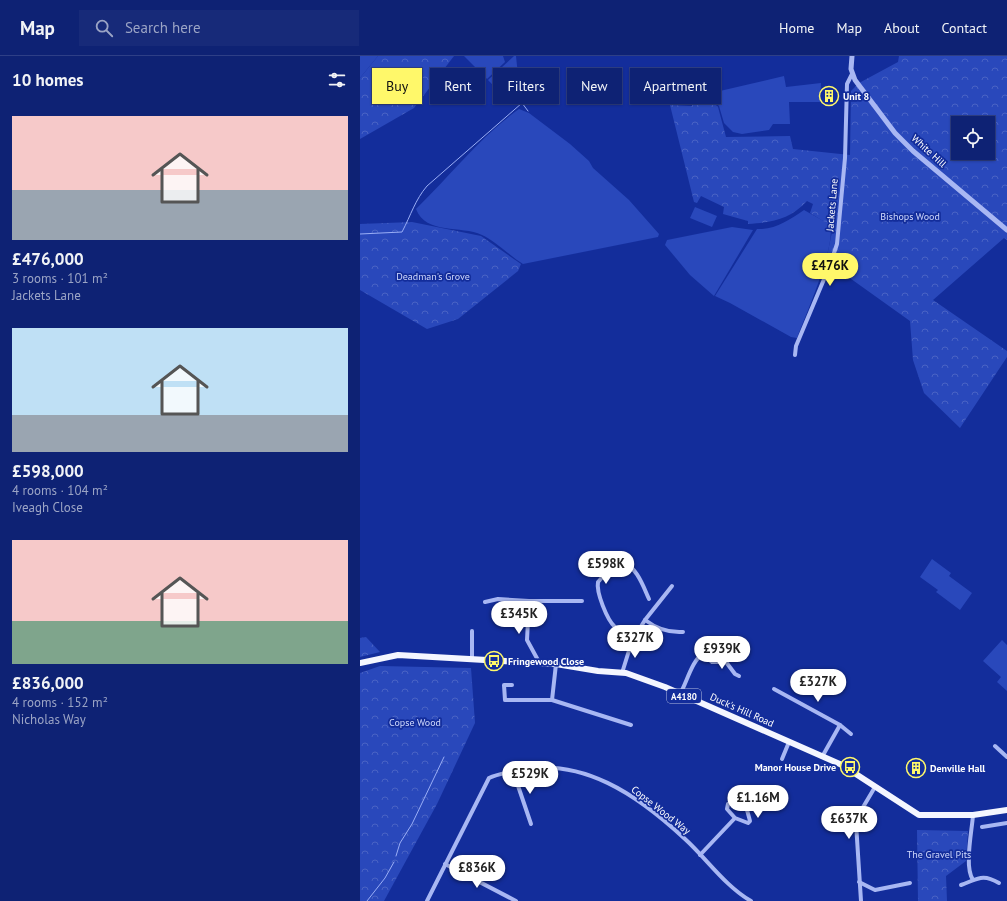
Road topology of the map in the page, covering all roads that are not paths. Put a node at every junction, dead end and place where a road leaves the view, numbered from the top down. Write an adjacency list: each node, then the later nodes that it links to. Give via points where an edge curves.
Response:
1 (852, 56): 2 (street)
2 (852, 74): 3 (street, White Hill, via 895,133); 4 (street, Jackets Lane, via 847,84 845,158 837,244 796,346)
3 (1007, 230)
4 (795, 355)
5 (672, 586): 10 (street)
6 (649, 599): 13 (street, via 637,575 630,566 622,562 614,564 598,582 599,594 608,617 614,627)
7 (582, 601): 9 (street)
8 (485, 602): 9 (street, via 498,599)
9 (529, 602): 15 (street, via 527,640)
10 (645, 620): 12 (street, via 654,627 672,633); 13 (street)
11 (472, 631): 14 (street)
12 (684, 632)
13 (632, 641): 18 (street)
14 (472, 659): 15 (main road, Duck's Hill Road / A4180); 16 (main road, Duck's Hill Road / A4180, via 398,655)
15 (539, 662): 17 (main road, Duck's Hill Road / A4180)
16 (360, 663)
17 (556, 664): 18 (main road, Duck's Hill Road / A4180); 23 (street)
18 (622, 672): 22 (main road, Duck's Hill Road / A4180)
19 (740, 676): 22 (street, via 735,674 726,662 712,662 703,654 697,658)
20 (512, 685): 23 (street, via 504,685 505,700)
21 (774, 689): 25 (street)
22 (680, 694): 27 (main road, Duck's Hill Road / A4180)
23 (552, 700): 24 (street)
24 (631, 725)
25 (840, 725): 26 (street); 29 (street)
26 (851, 734)
27 (789, 742): 29 (main road, Duck's Hill Road / A4180); 31 (street)
28 (995, 746): 30 (street)
29 (822, 757): 33 (main road, Duck's Hill Road / A4180, via 842,765)
30 (1007, 757)
31 (782, 759)
32 (513, 771): 38 (street); 40 (street, Copse Wood Way, via 541,766 580,771 598,778 643,804 682,836); 41 (street, Copse Wood Way, via 489,778)
33 (875, 788): 35 (main road, Duck's Hill Road / A4180, via 919,815); 43 (street, via 858,814 856,823)
34 (1007, 810): 35 (main road, Duck's Hill Road / A4180)
35 (973, 815): 42 (street, via 969,864 969,875)
36 (736, 818): 36 (street, via 748,823 750,821 747,810 734,802 728,804 727,809); 40 (street)
37 (1007, 823): 39 (street)
38 (531, 824)
39 (982, 826)
40 (700, 855): 47 (street, Copse Wood Way, via 730,886)
41 (445, 864): 48 (street, Copse Wood Way); 49 (street)
42 (972, 880): 45 (street, via 989,878); 46 (street)
43 (859, 882): 44 (street, via 875,890); 50 (street)
44 (910, 883)
45 (999, 883)
46 (961, 885)
47 (748, 900)
48 (426, 901)
49 (516, 901)
50 (860, 901)

